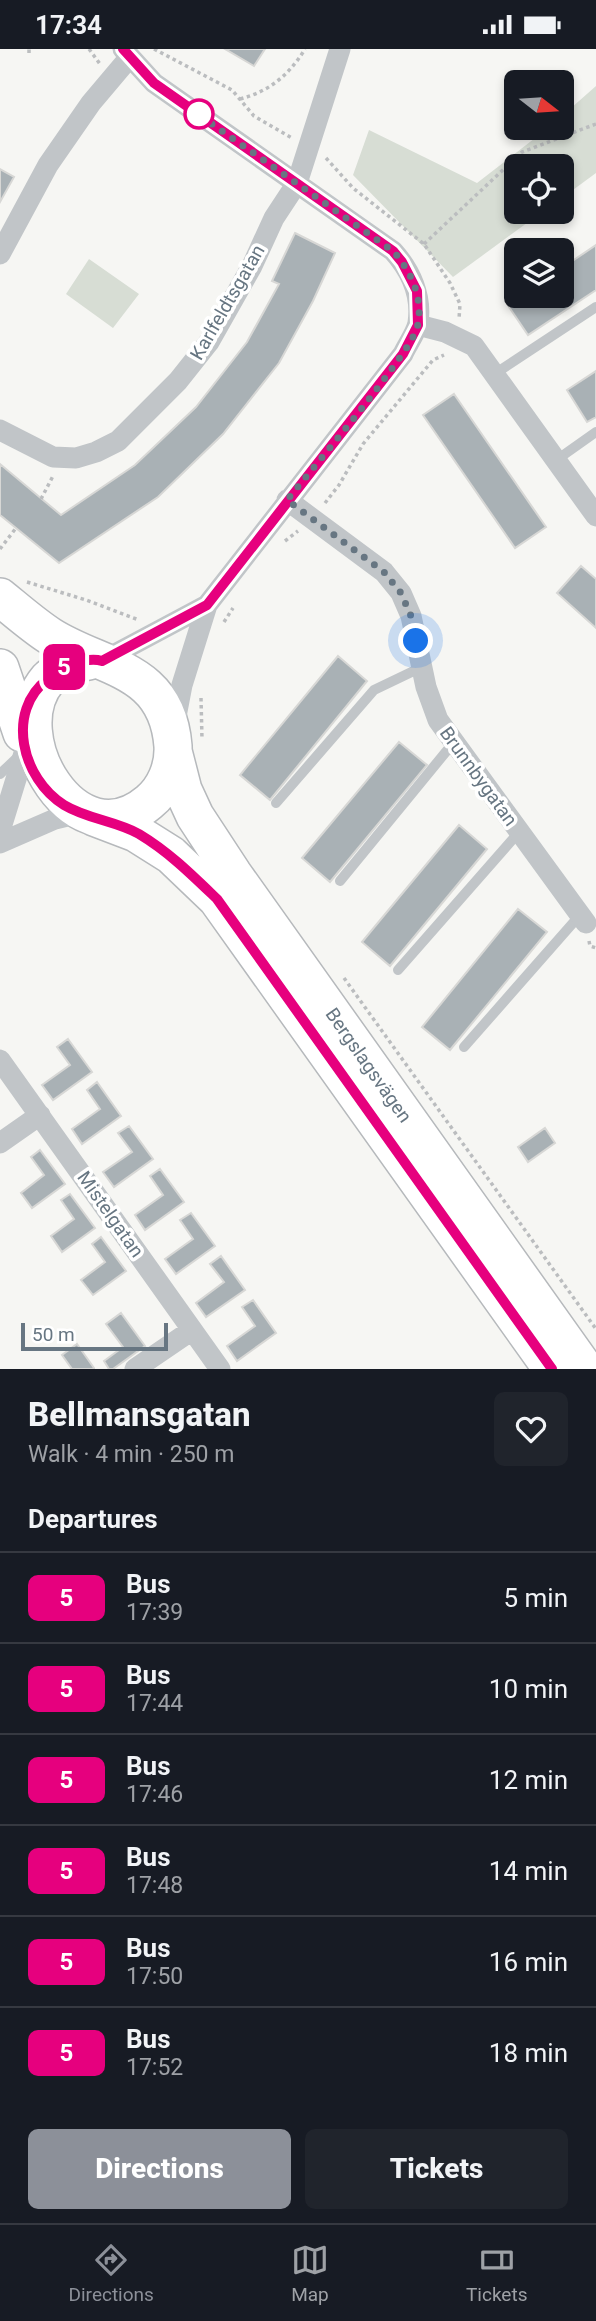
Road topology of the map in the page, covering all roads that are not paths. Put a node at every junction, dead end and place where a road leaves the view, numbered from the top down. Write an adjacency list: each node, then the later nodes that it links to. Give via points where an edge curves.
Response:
1 (340, 49): 3 (street, Karlfeldtsgatan)
2 (126, 54): 3 (street, via 154,83); 4 (street, via 48,165)
3 (297, 183): 6 (street, via 393,251 417,291); 8 (street, Karlfeldtsgatan, via 209,342 178,381 118,441 76,458 53,457)
4 (0, 254)
5 (596, 307): 7 (lane)
6 (418, 325): 7 (street, via 474,347); 11 (street, via 377,389)
7 (496, 373): 10 (street)
8 (0, 429)
9 (596, 432): 10 (lane)
10 (555, 461): 12 (street)
11 (287, 500): 14 (street); 16 (street, Brunnbygatan, via 384,572 401,593)
12 (596, 516)
13 (9, 588): 15 (highway, via 50,636)
14 (207, 605): 15 (street); 19 (street, via 182,685)
15 (99, 660): 19 (highway, via 125,670 155,696); 20 (highway, via 63,667 37,687 26,709)
16 (422, 667): 18 (street, Brunnbygatan, via 438,720); 21 (lane, via 374,690)
17 (0, 668): 20 (highway)
18 (454, 742): 24 (street, Brunnbygatan); 26 (lane)
19 (182, 744): 22 (highway, via 168,777 149,802 120,816); 37 (highway, Bergslagsvägen, via 183,790 195,816)
20 (16, 753): 22 (highway, via 62,804); 23 (street)
21 (275, 803)
22 (87, 815): 25 (street, via 55,819); 36 (highway, Bergslagsvägen, via 136,833 171,855 217,899)
23 (0, 831)
24 (520, 831): 27 (street, Brunnbygatan); 28 (lane)
25 (0, 843)
26 (340, 881)
27 (583, 919): 29 (lane)
28 (398, 970)
29 (464, 1047)
30 (0, 1060): 31 (street, Mistelgatan)
31 (40, 1115): 32 (street); 33 (street, Mistelgatan)
32 (0, 1143)
33 (192, 1330): 34 (street); 35 (street, Mistelgatan)
34 (135, 1369)
35 (220, 1369)
36 (552, 1369)
37 (585, 1369)

